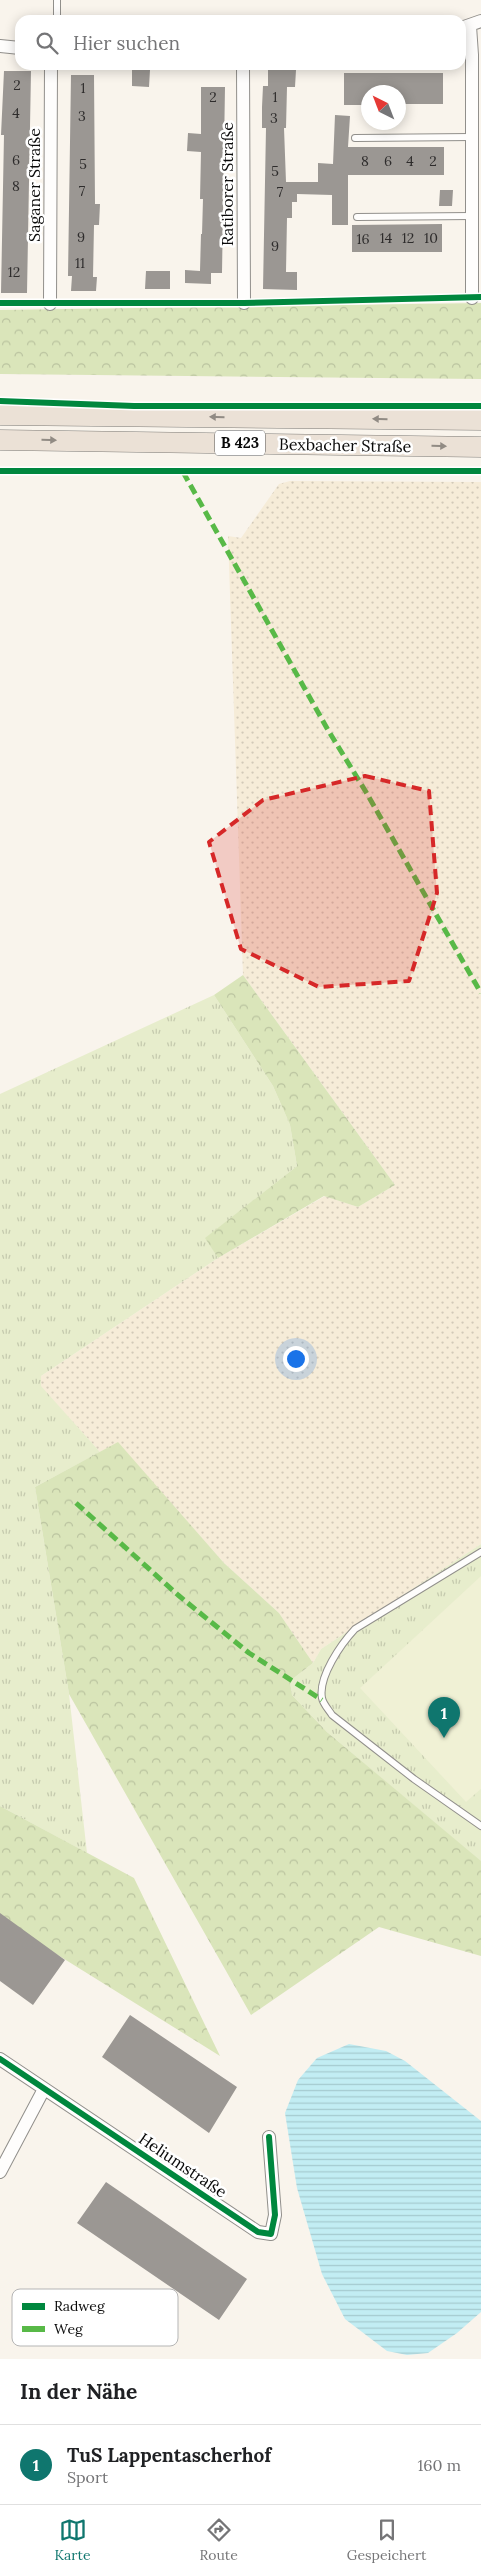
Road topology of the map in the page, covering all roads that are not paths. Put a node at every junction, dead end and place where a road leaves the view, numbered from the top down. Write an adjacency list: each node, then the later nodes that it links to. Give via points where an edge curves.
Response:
1 (56, 0): 2 (lane)
2 (56, 15)
3 (471, 25): 8 (street)
4 (0, 46): 5 (street)
5 (15, 48)
6 (51, 70): 13 (street, Saganer Straße)
7 (243, 70): 14 (street, Ratiborer Straße)
8 (472, 137): 9 (lane); 10 (street)
9 (356, 138)
10 (472, 216): 11 (lane); 12 (street)
11 (357, 217)
12 (472, 298)
13 (50, 304)
14 (244, 304)
15 (0, 415): 16 (main road, Bexbacher Straße, one-way to 15)
16 (481, 420)
17 (0, 440): 18 (main road, Bexbacher Straße / B 423, one-way to 18)
18 (481, 447)
19 (481, 1552): 20 (lane, via 355,1629 344,1640 321,1687 322,1700 332,1715)
20 (481, 1826)
21 (0, 2059): 22 (street, Heliumstraße)
22 (44, 2089): 23 (street, Heliumstraße, via 258,2232 272,2234 275,2215); 24 (street)
23 (269, 2137)
24 (0, 2172)

